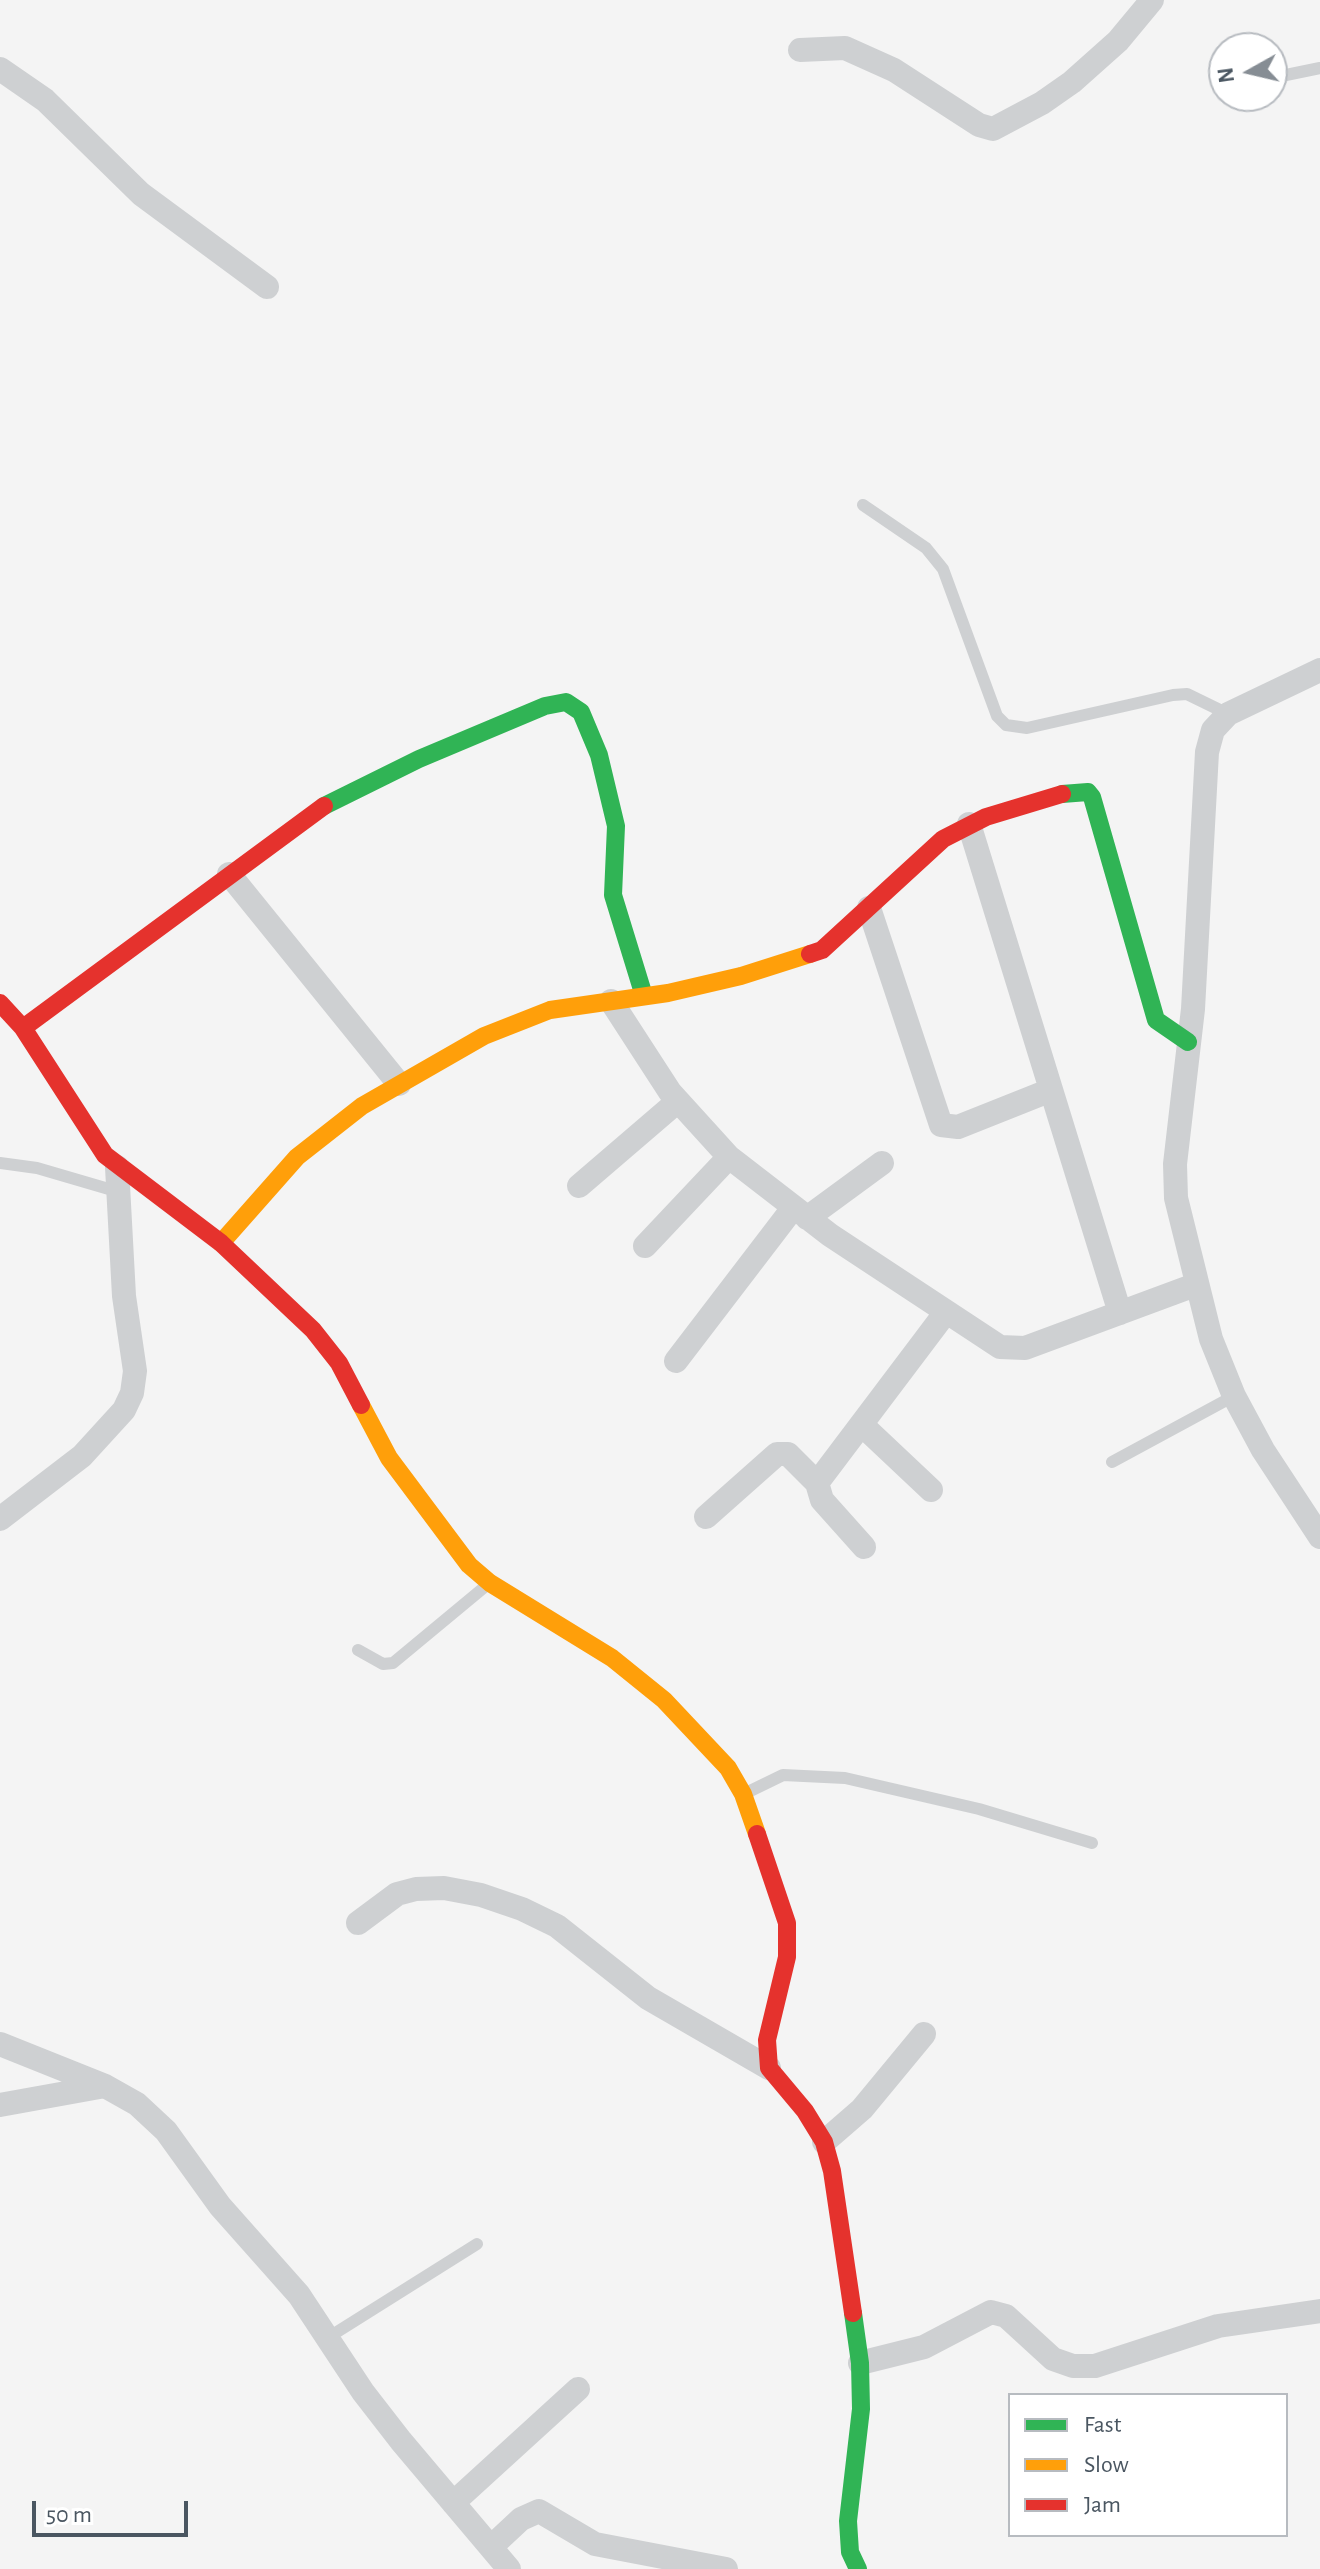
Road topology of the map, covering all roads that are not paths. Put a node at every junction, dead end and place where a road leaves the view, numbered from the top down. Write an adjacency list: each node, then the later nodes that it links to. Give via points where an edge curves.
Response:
1 (1152, 0): 2 (street, via 1118,41 1072,82 993,129 894,70 845,48)
2 (800, 50)
3 (1320, 68): 5 (lane)
4 (0, 69): 6 (street, via 45,100 141,194)
5 (1288, 75)
6 (267, 287)
7 (863, 505): 9 (lane, via 926,548 943,569 997,716 1006,725 1027,728 1187,694)
8 (1320, 670): 9 (street)
9 (1228, 714): 17 (street, via 1213,730 1207,752)
10 (969, 824): 12 (street, via 943,839); 17 (street, via 1073,791 1088,792 1150,1006 1166,1030); 19 (street)
11 (229, 874): 13 (street, via 318,809 354,790 545,706 566,702 581,712 599,755 616,826 613,895); 16 (street); 18 (street)
12 (869, 908): 13 (street, via 822,950 798,960); 19 (street, via 941,1125 958,1127)
13 (644, 996): 14 (street)
14 (611, 1001): 18 (street, via 526,1017); 20 (street)
15 (0, 1003): 16 (street)
16 (23, 1028): 24 (street)
17 (1188, 1042): 30 (street, via 1175,1187)
18 (399, 1084): 28 (street, via 297,1157)
19 (1051, 1090): 32 (street)
20 (678, 1101): 21 (street); 25 (street)
21 (729, 1157): 27 (street); 29 (street)
22 (0, 1163): 26 (lane)
23 (882, 1163): 27 (street)
24 (117, 1167): 26 (street); 28 (street)
25 (579, 1186)
26 (119, 1192): 40 (street, via 124,1296 135,1371 132,1393 124,1410 82,1456)
27 (800, 1213): 31 (street); 33 (street)
28 (221, 1243): 43 (street, via 313,1330 339,1363 389,1458 442,1535)
29 (645, 1246)
30 (1195, 1285): 32 (street); 34 (street)
31 (946, 1312): 32 (street, via 1000,1347 1015,1350); 35 (street)
32 (1120, 1313)
33 (676, 1361)
34 (1234, 1396): 36 (lane); 41 (street)
35 (862, 1425): 37 (street); 38 (street)
36 (1112, 1462)
37 (817, 1483): 39 (street, via 788,1454 777,1454); 42 (street, via 822,1500)
38 (931, 1490)
39 (706, 1517)
40 (0, 1519)
41 (1320, 1537)
42 (864, 1547)
43 (490, 1583): 44 (lane, via 393,1663 383,1664); 45 (street, via 612,1658 664,1700 728,1768)
44 (358, 1650)
45 (743, 1794): 46 (lane, via 783,1775 845,1778 979,1809); 50 (street, via 787,1923 787,1957 767,2040)
46 (1092, 1843)
47 (358, 1923): 50 (street, via 397,1894 416,1889 444,1888 522,1909 557,1926 668,2011)
48 (924, 2034): 53 (street, via 862,2109)
49 (0, 2043): 51 (street)
50 (769, 2068): 53 (street)
51 (105, 2086): 52 (street); 56 (street, via 137,2104 166,2131 220,2206)
52 (0, 2105)
53 (824, 2142): 57 (street)
54 (477, 2244): 56 (lane)
55 (1320, 2311): 57 (street, via 1218,2326 1095,2366 1053,2359 1006,2316 991,2312 924,2347)
56 (329, 2337): 59 (street, via 363,2392)
57 (860, 2363): 63 (street, via 861,2409 848,2521 850,2552)
58 (578, 2389): 59 (street)
59 (453, 2503): 60 (street)
60 (491, 2547): 61 (street); 62 (street, via 521,2519 539,2511 595,2544)
61 (509, 2569)
62 (726, 2569)
63 (858, 2569)

